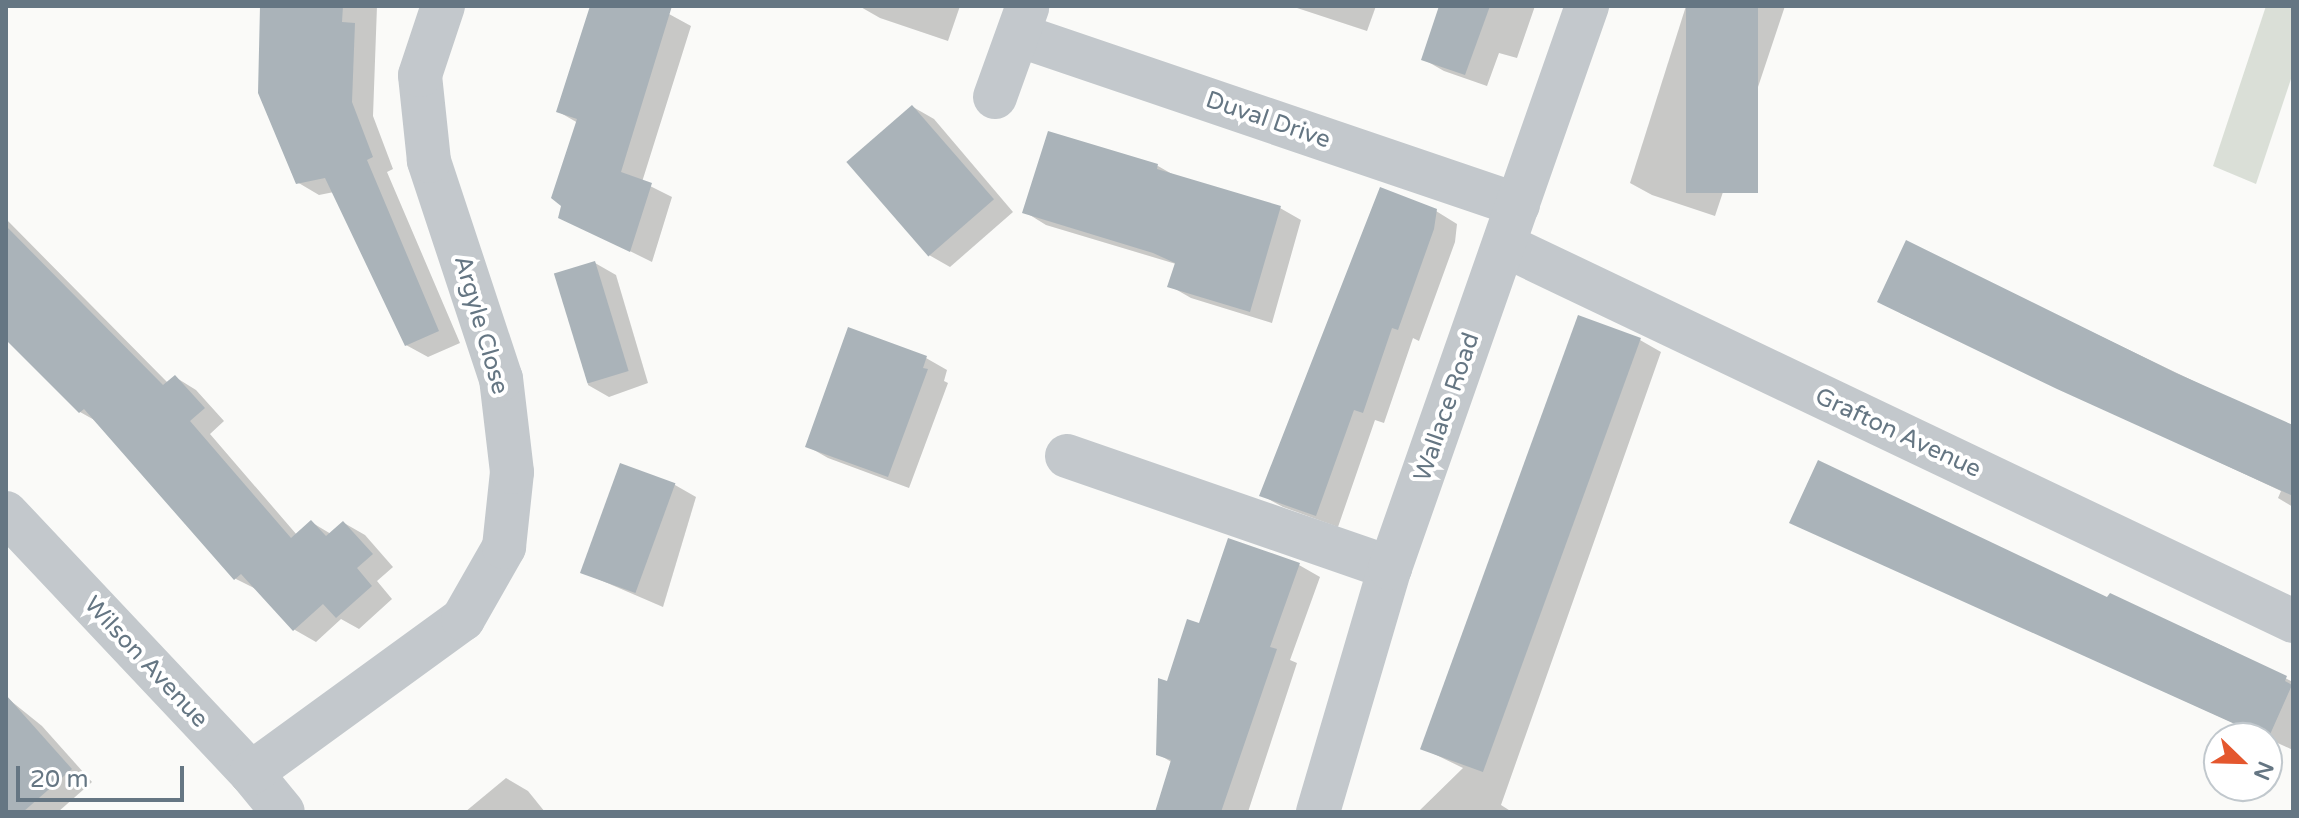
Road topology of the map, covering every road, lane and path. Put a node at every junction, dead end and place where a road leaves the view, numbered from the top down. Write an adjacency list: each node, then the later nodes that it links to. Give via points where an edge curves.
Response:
1 (443, 6): 10 (street, Argyle Close, via 420,75 429,161 501,379 512,472 504,547 463,619)
2 (1587, 6): 5 (street, Wallace Road)
3 (1023, 20): 4 (street, Duval Drive); 5 (street, Duval Drive)
4 (995, 97)
5 (1511, 225): 8 (street, Wallace Road); 9 (street, Grafton Avenue)
6 (1067, 456): 8 (street)
7 (6, 513): 10 (street, Wilson Avenue)
8 (1390, 568): 12 (street, Wallace Road)
9 (2293, 621)
10 (251, 773): 11 (street, Wilson Avenue)
11 (283, 812)
12 (1318, 812)

